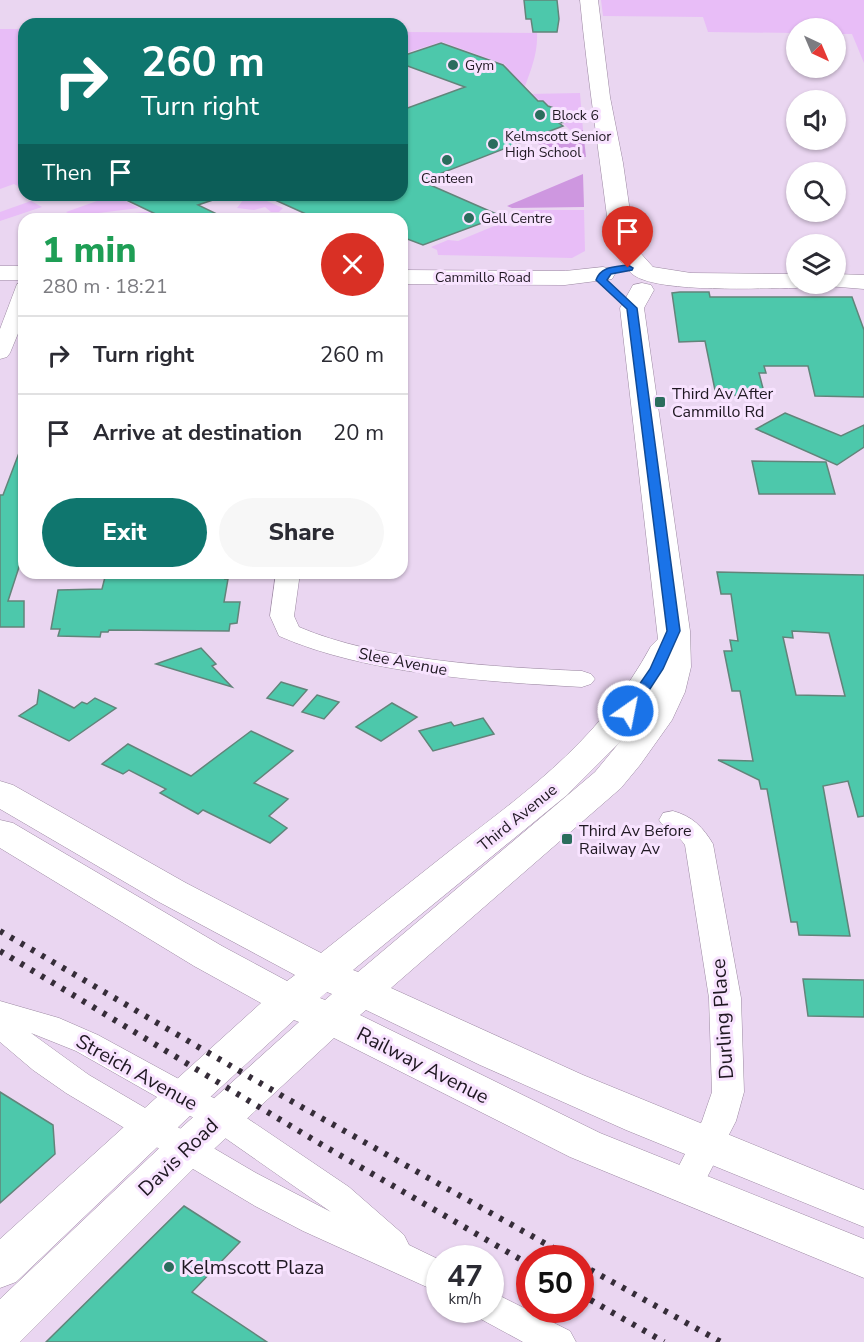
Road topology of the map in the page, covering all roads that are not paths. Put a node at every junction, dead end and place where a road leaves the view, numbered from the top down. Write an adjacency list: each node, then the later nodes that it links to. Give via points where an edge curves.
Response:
1 (590, 0): 5 (main road, Third Avenue, via 600,97)
2 (0, 273): 3 (main road)
3 (18, 273)
4 (408, 277): 5 (main road, Cammillo Road)
5 (628, 279): 6 (main road, Cammillo Road); 12 (main road, Third Avenue)
6 (786, 281)
7 (846, 281): 8 (main road)
8 (864, 282)
9 (18, 310): 10 (street)
10 (0, 353)
11 (287, 579): 13 (street, Slee Avenue, via 282,616 288,631 314,643 441,669)
12 (674, 631): 17 (main road, Third Avenue, via 657,669 607,739 534,804); 18 (main road, Third Avenue, via 674,676 666,699 630,756 581,804)
13 (582, 680)
14 (0, 793): 17 (main road, via 150,881)
15 (674, 820): 25 (street, Durling Place, via 691,832 699,844 725,998 728,1092)
16 (0, 832): 19 (main road, Railway Avenue)
17 (324, 972): 18 (main road); 19 (main road, Davis Road)
18 (361, 990): 21 (main road, Davis Road); 25 (main road, via 543,1076)
19 (290, 1001): 21 (main road, Railway Avenue); 23 (main road, Davis Road)
20 (0, 1013): 23 (street, Streich Avenue, via 48,1026 87,1043)
21 (329, 1019): 23 (main road, Davis Road); 26 (main road, Railway Avenue, via 585,1145)
22 (0, 1022): 24 (street, Streich Avenue, via 15,1039 82,1086)
23 (202, 1107): 24 (main road, Davis Road); 28 (street, Streich Avenue, via 337,1197)
24 (169, 1139): 28 (street, Streich Avenue, via 315,1221); 30 (main road, Davis Road); 33 (main road, Davis Road)
25 (706, 1145): 26 (street, Durling Place); 27 (main road)
26 (685, 1187): 29 (main road, Railway Avenue)
27 (864, 1209)
28 (407, 1259): 31 (street, Streich Avenue)
29 (864, 1259)
30 (0, 1268)
31 (426, 1270)
32 (504, 1314): 34 (street)
33 (0, 1330)
34 (557, 1342)

